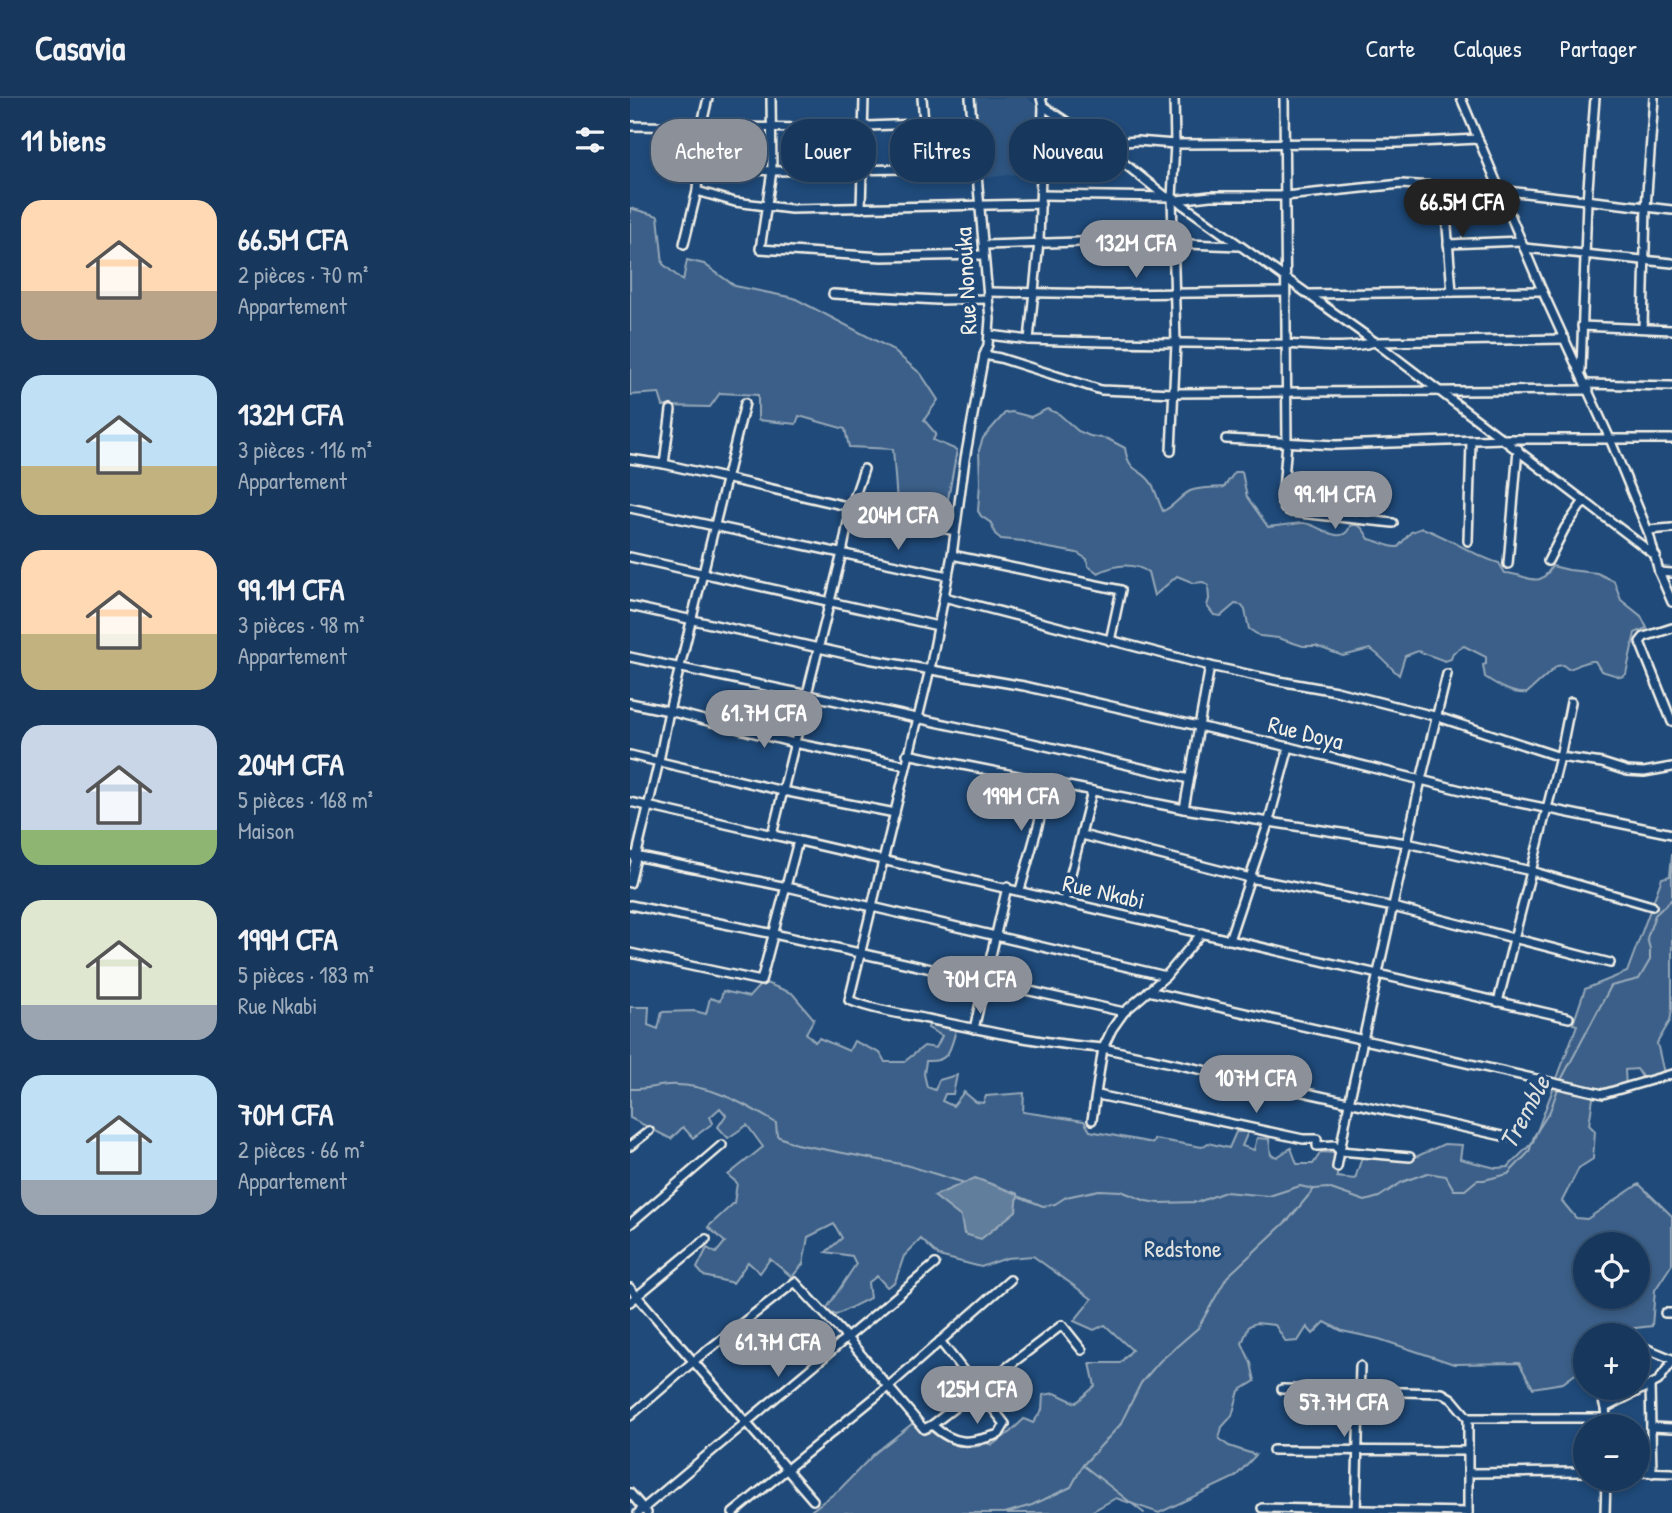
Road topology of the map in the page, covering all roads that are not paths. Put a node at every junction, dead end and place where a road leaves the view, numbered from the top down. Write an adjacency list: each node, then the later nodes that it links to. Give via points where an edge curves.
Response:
1 (708, 98): 12 (street)
2 (771, 98): 20 (street)
3 (864, 98): 13 (street)
4 (922, 98): 14 (street)
5 (970, 98): 15 (street, Rue Nonouka)
6 (1174, 98): 25 (street)
7 (1284, 98): 24 (street)
8 (1461, 98): 22 (street)
9 (1595, 98): 39 (street)
10 (1654, 98): 42 (street)
11 (1042, 102): 16 (street); 36 (street)
12 (703, 119)
13 (863, 119)
14 (924, 119)
15 (971, 119)
16 (1065, 119)
17 (630, 126): 18 (street)
18 (651, 127)
19 (767, 128): 20 (street)
20 (771, 128): 21 (street); 28 (street)
21 (781, 128)
22 (1478, 139): 24 (street); 34 (street)
23 (1127, 142): 25 (street)
24 (1284, 142): 25 (street); 37 (street)
25 (1175, 144): 38 (street)
26 (1127, 165): 38 (street)
27 (767, 170): 28 (street)
28 (772, 170): 29 (street); 43 (street)
29 (781, 170)
30 (698, 182): 35 (street)
31 (862, 182): 44 (street)
32 (977, 182): 41 (street, Rue Nonouka)
33 (1444, 187): 34 (street); 37 (street, via 1402,184); 49 (street)
34 (1499, 190): 39 (street); 51 (street)
35 (697, 191): 43 (street); 48 (street)
36 (1041, 195): 38 (street); 40 (street)
37 (1285, 196): 38 (street); 57 (street)
38 (1171, 198): 47 (street); 52 (street)
39 (1587, 201): 42 (street); 53 (street)
40 (1041, 204): 41 (street); 46 (street)
41 (979, 205): 44 (street); 50 (street, Rue Nonouka)
42 (1647, 207): 45 (street); 55 (street)
43 (768, 208): 44 (street); 54 (street, via 762,249 882,257)
44 (861, 208)
45 (1672, 209)
46 (1038, 242): 47 (street); 50 (street); 61 (street)
47 (1173, 242): 52 (street); 62 (street)
48 (684, 244)
49 (1448, 244): 51 (street); 60 (street)
50 (985, 245): 54 (street, Rue Nonouka)
51 (1523, 245): 53 (street); 58 (street)
52 (1240, 246): 57 (street)
53 (1586, 255): 55 (street); 66 (street)
54 (985, 256): 65 (street, Rue Nonouka)
55 (1645, 261): 56 (street); 67 (street)
56 (1672, 263)
57 (1284, 279): 59 (street); 64 (street)
58 (1542, 290): 60 (street); 70 (street)
59 (1285, 292): 62 (street); 74 (street)
60 (1452, 292): 64 (street)
61 (1035, 293): 62 (street); 65 (street); 71 (street)
62 (1174, 293): 73 (street)
63 (833, 294): 65 (street, via 937,300)
64 (1309, 294): 72 (street)
65 (988, 295): 69 (street, Rue Nonouka)
66 (1582, 326): 67 (street); 76 (street)
67 (1643, 328): 68 (street)
68 (1672, 330)
69 (990, 335): 71 (street); 75 (street, Rue Nonouka)
70 (1565, 339): 72 (street); 76 (street)
71 (1029, 340): 73 (street)
72 (1375, 342): 74 (street, via 1354,348); 79 (street)
73 (1176, 343): 74 (street); 81 (street)
74 (1284, 344): 80 (street)
75 (984, 355): 81 (street, via 1101,390); 103 (street, Rue Nonouka)
76 (1581, 372): 78 (street)
77 (1672, 386): 78 (street)
78 (1588, 387): 79 (street); 86 (street)
79 (1436, 391): 80 (street); 85 (street)
80 (1286, 392): 81 (street); 88 (street)
81 (1174, 393): 91 (street)
82 (745, 403): 95 (street)
83 (671, 410): 93 (street)
84 (1226, 439): 88 (street)
85 (1503, 439): 86 (street); 89 (street); 90 (street)
86 (1609, 439): 87 (street); 102 (street)
87 (1672, 439)
88 (1287, 442): 89 (street, via 1336,446); 99 (street, via 1285,509)
89 (1471, 442): 104 (street)
90 (1518, 449): 96 (street); 110 (street)
91 (1171, 451)
92 (630, 459): 93 (street)
93 (664, 464): 95 (street)
94 (864, 469): 97 (street)
95 (726, 479): 97 (street); 100 (street)
96 (1584, 501): 107 (street); 109 (street)
97 (851, 507): 103 (street); 105 (street)
98 (630, 508): 100 (street)
99 (1393, 523)
100 (715, 526): 105 (street); 112 (street)
101 (1672, 528): 102 (street)
102 (1648, 530): 107 (street)
103 (955, 531): 106 (street, Rue Nonouka)
104 (1468, 541)
105 (842, 553): 114 (street); 116 (street)
106 (952, 555): 114 (street, Rue Nonouka); 122 (street, via 1121,590)
107 (1656, 556): 111 (street)
108 (630, 557): 112 (street)
109 (1548, 561)
110 (1508, 564)
111 (1659, 572): 113 (street); 117 (street)
112 (704, 573): 116 (street); 119 (street)
113 (1672, 573)
114 (948, 576): 115 (street, Rue Nonouka)
115 (944, 597): 120 (street, Rue Nonouka); 122 (street)
116 (829, 602): 120 (street); 123 (street)
117 (1672, 602)
118 (630, 606): 119 (street, Rue Doya)
119 (692, 621): 123 (street, Rue Doya); 126 (street)
120 (938, 626): 127 (street, Rue Nonouka)
121 (1672, 628): 135 (street, via 1640,642)
122 (1110, 641): 125 (street)
123 (817, 648): 127 (street, Rue Doya); 129 (street)
124 (630, 657): 126 (street)
125 (1210, 666): 133 (street); 136 (street)
126 (680, 668): 129 (street); 132 (street)
127 (930, 669): 134 (street, Rue Nonouka); 136 (street, Rue Doya)
128 (1447, 674): 133 (street)
129 (807, 694): 134 (street); 137 (street)
130 (1571, 702): 141 (street)
131 (630, 703): 132 (street)
132 (669, 711): 137 (street); 142 (street)
133 (1438, 717): 141 (street); 146 (street)
134 (916, 719): 139 (street, Rue Nonouka); 145 (street)
135 (1672, 722)
136 (1198, 726): 138 (street, Rue Doya); 145 (street)
137 (794, 743): 143 (street); 148 (street)
138 (1289, 747): 146 (street, Rue Doya); 155 (street)
139 (907, 754): 143 (street, Rue Nonouka); 147 (street)
140 (630, 755): 142 (street)
141 (1560, 757): 144 (street, via 1627,771); 153 (street)
142 (659, 761): 148 (street); 151 (street)
143 (905, 765): 154 (street, Rue Nonouka)
144 (1672, 767)
145 (1189, 779): 152 (street)
146 (1420, 779): 153 (street, Rue Doya); 160 (street)
147 (1050, 783): 149 (street); 168 (street)
148 (783, 791): 154 (street); 157 (street)
149 (1092, 791): 152 (street); 158 (street)
150 (630, 802): 151 (street, Rue Nkabi)
151 (648, 806): 157 (street, Rue Nkabi); 161 (street)
152 (1184, 809): 155 (street)
153 (1546, 809): 156 (street, Rue Doya); 163 (street)
154 (895, 813): 162 (street, Rue Nonouka)
155 (1268, 824): 160 (street); 164 (street)
156 (1672, 834)
157 (772, 835): 159 (street, Rue Nkabi)
158 (1083, 835): 164 (street); 169 (street)
159 (798, 841): 162 (street, Rue Nkabi); 166 (street)
160 (1407, 844): 163 (street); 173 (street)
161 (633, 856): 165 (street); 166 (street)
162 (884, 860): 167 (street, Rue Nkabi); 172 (street, Rue Nonouka)
163 (1531, 871): 171 (street); 177 (street)
164 (1250, 878): 173 (street); 178 (street)
165 (630, 883)
166 (787, 887): 172 (street); 175 (street)
167 (1007, 887): 168 (street, Rue Nkabi); 176 (street)
168 (1020, 890): 169 (street, Rue Nkabi)
169 (1064, 901): 174 (street, Rue Nkabi)
170 (630, 905): 175 (street)
171 (1652, 906)
172 (872, 907): 176 (street); 180 (street, Rue Nonouka)
173 (1393, 907): 177 (street); 182 (street)
174 (1202, 933): 178 (street, Rue Nkabi); 183 (street)
175 (774, 934): 179 (street, via 760,981); 180 (street)
176 (995, 935): 183 (street); 184 (street)
177 (1513, 937): 181 (street); 186 (street)
178 (1229, 940): 182 (street, Rue Nkabi)
179 (630, 953)
180 (859, 954): 184 (street); 189 (street, Rue Nonouka, via 850,1001)
181 (1610, 963)
182 (1379, 975): 186 (street, Rue Nkabi); 190 (street)
183 (1166, 976): 185 (street)
184 (984, 983): 187 (street); 189 (street)
185 (1148, 991): 187 (street); 190 (street)
186 (1498, 1002): 188 (street, Rue Nkabi)
187 (1124, 1012): 191 (street)
188 (1569, 1018)
189 (974, 1029): 191 (street)
190 (1364, 1041): 192 (street, via 1603,1094); 194 (street)
191 (1104, 1048): 193 (street); 194 (street)
192 (1672, 1074)
193 (1098, 1095): 195 (street); 200 (street, via 1317,1139 1317,1146 1334,1145)
194 (1349, 1103): 197 (street); 200 (street)
195 (1092, 1120)
196 (649, 1131): 199 (street)
197 (1507, 1137)
198 (722, 1145): 203 (street)
199 (630, 1146)
200 (1340, 1151): 201 (street); 202 (street)
201 (1409, 1157)
202 (1337, 1167)
203 (630, 1224)
204 (706, 1239): 208 (street)
205 (935, 1264): 209 (street)
206 (1010, 1280): 210 (street)
207 (630, 1288): 208 (street)
208 (633, 1299): 213 (street)
209 (848, 1339): 213 (street, via 795,1282); 217 (street); 228 (street)
210 (940, 1341): 217 (street); 218 (street)
211 (1083, 1350): 218 (street, via 1062,1325)
212 (1650, 1350): 214 (street)
213 (695, 1360): 225 (street); 228 (street)
214 (1672, 1360): 216 (street, via 1663,1377)
215 (1360, 1366): 220 (street)
216 (1650, 1385): 230 (street)
217 (889, 1386): 229 (street, via 920,1427); 235 (street)
218 (978, 1388): 229 (street); 229 (street, via 1005,1424 999,1434 960,1442)
219 (1282, 1389): 220 (street)
220 (1359, 1391): 226 (street, via 1442,1393); 233 (street)
221 (1603, 1400): 223 (street)
222 (1621, 1400): 223 (street)
223 (1605, 1408): 224 (street)
224 (1606, 1414)
225 (630, 1416)
226 (1468, 1418): 227 (street); 234 (street)
227 (1573, 1421)
228 (747, 1423): 235 (street); 245 (street)
229 (932, 1425)
230 (1651, 1427): 231 (street); 238 (street)
231 (1672, 1428)
232 (1273, 1450): 233 (street)
233 (1357, 1450): 234 (street); 244 (street)
234 (1468, 1451): 237 (street)
235 (786, 1468): 242 (street); 247 (street)
236 (1573, 1472): 237 (street)
237 (1468, 1473): 246 (street)
238 (1652, 1473): 239 (street)
239 (1672, 1473)
240 (1606, 1491): 248 (street)
241 (630, 1493): 245 (street)
242 (813, 1500)
243 (1262, 1508): 244 (street)
244 (1356, 1511): 246 (street)
245 (642, 1512)
246 (1468, 1512)
247 (733, 1513)
248 (1605, 1513)

